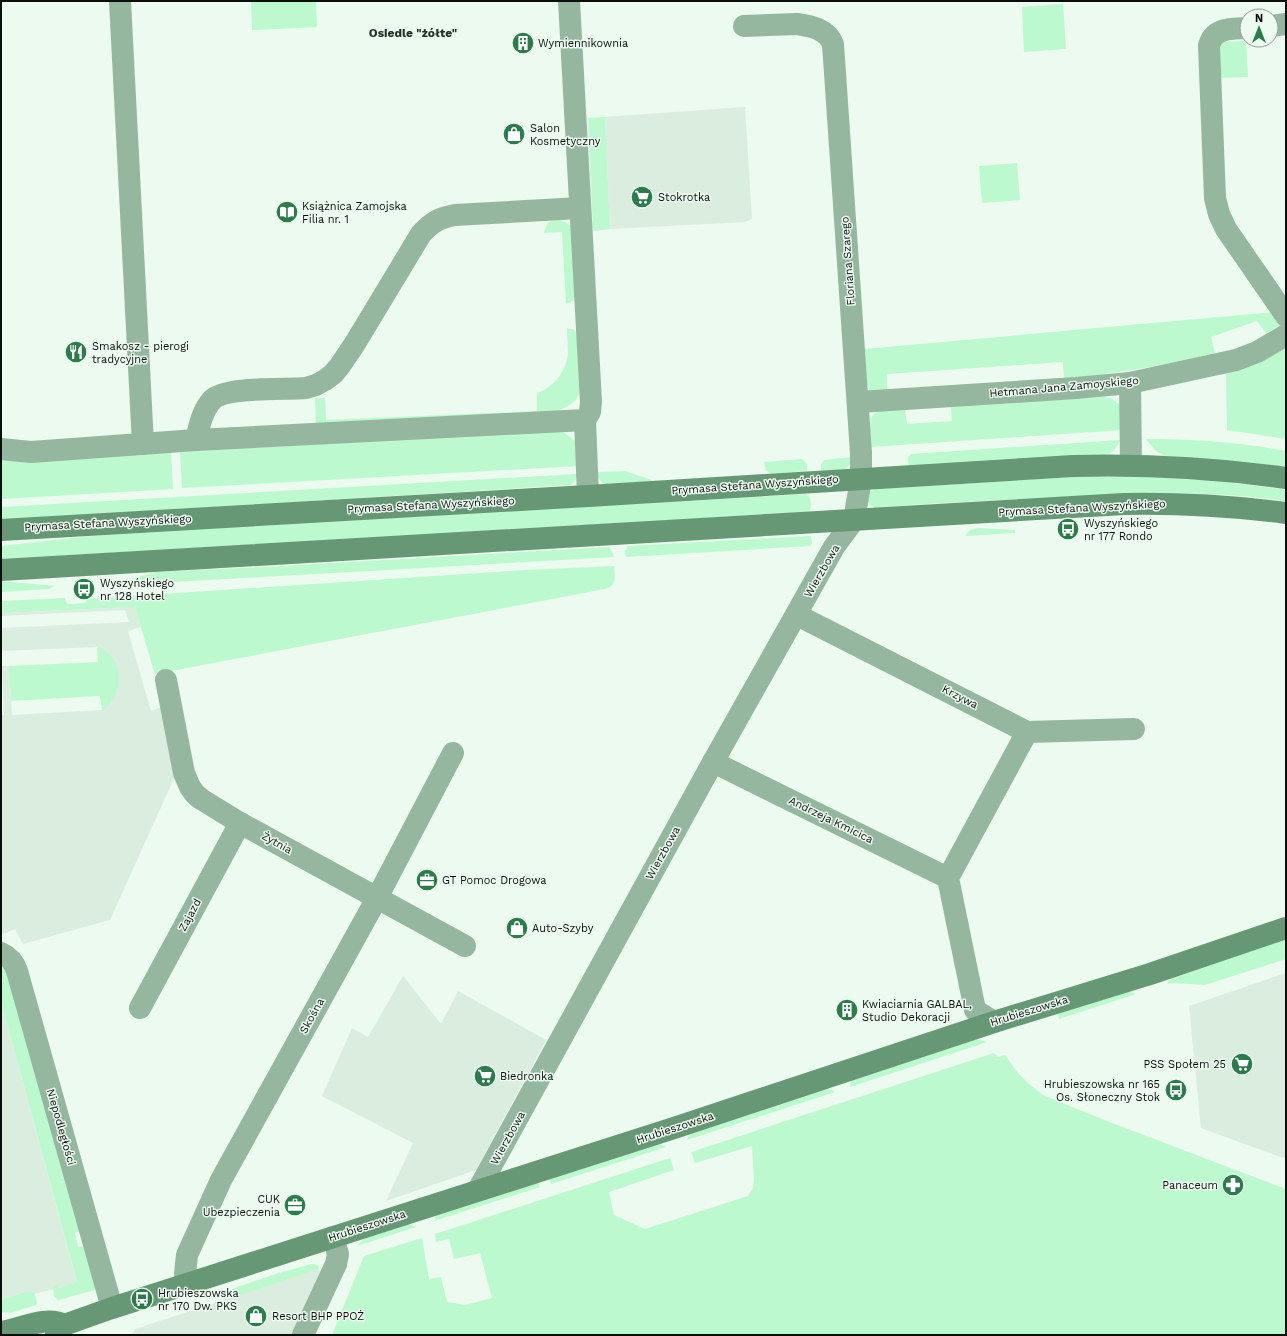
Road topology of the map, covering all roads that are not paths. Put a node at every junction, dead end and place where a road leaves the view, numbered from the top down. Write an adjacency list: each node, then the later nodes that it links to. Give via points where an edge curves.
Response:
1 (120, 1): 12 (street)
2 (569, 1): 5 (street)
3 (744, 26): 9 (street, Floriana Szarego, via 805,25 820,30 833,44)
4 (1239, 29): 6 (street, via 1217,32 1210,40 1209,46 1215,198 1226,229)
5 (580, 208): 10 (street, via 591,402 590,412); 11 (street, via 455,215 437,220 421,234 354,345 333,374 306,388 233,391 219,395 212,399 207,407)
6 (1286, 316)
7 (1286, 335): 8 (street, Hetmana Jana Zamoyskiego, via 1257,352 1236,360)
8 (1130, 383): 9 (street, Hetmana Jana Zamoyskiego); 14 (street)
9 (858, 402): 16 (street, Floriana Szarego)
10 (585, 420): 11 (street); 17 (street)
11 (196, 440): 12 (street)
12 (143, 444): 13 (street, via 31,452)
13 (1, 450)
14 (1131, 465): 15 (main road, Prymasa Stefana Wyszyńskiego, via 1223,470); 16 (main road, Prymasa Stefana Wyszyńskiego, via 1073,466)
15 (1286, 478)
16 (861, 479): 17 (main road, Prymasa Stefana Wyszyńskiego); 19 (street)
17 (588, 496): 20 (main road, Prymasa Stefana Wyszyńskiego)
18 (1286, 513): 19 (main road, Prymasa Stefana Wyszyńskiego, via 1215,505 1142,503)
19 (854, 520): 21 (main road, Prymasa Stefana Wyszyńskiego); 22 (street, Wierzbowa, via 834,547)
20 (1, 530)
21 (1, 570)
22 (797, 614): 25 (street, Krzywa); 27 (street, Wierzbowa)
23 (166, 680): 28 (street, Żytnia, via 184,773 190,787 201,799)
24 (1134, 729): 25 (street, Krzywa)
25 (1027, 732): 29 (street)
26 (453, 753): 30 (street, Skośna)
27 (713, 762): 29 (street, Andrzeja Kmicica); 36 (street, Wierzbowa)
28 (240, 823): 30 (street, Żytnia); 34 (street, Zajazd)
29 (948, 878): 35 (street, via 975,1010)
30 (377, 898): 32 (street, Żytnia); 38 (street, Skośna, via 222,1180 187,1255 185,1274)
31 (1286, 928): 35 (main road, Hrubieszowska, via 1150,974)
32 (465, 946)
33 (1, 953): 39 (street, Niepodległości, via 9,957 17,971)
34 (140, 1008)
35 (994, 1022): 36 (main road, Hrubieszowska)
36 (478, 1190): 37 (main road, Hrubieszowska)
37 (333, 1237): 38 (main road, Hrubieszowska); 42 (street, via 338,1254 336,1264)
38 (188, 1283): 39 (main road, Hrubieszowska)
39 (112, 1308): 40 (main road, Hrubieszowska)
40 (60, 1330): 41 (main road, Hrubieszowska, via 60,1323 48,1321)
41 (1, 1334)
42 (303, 1335)

